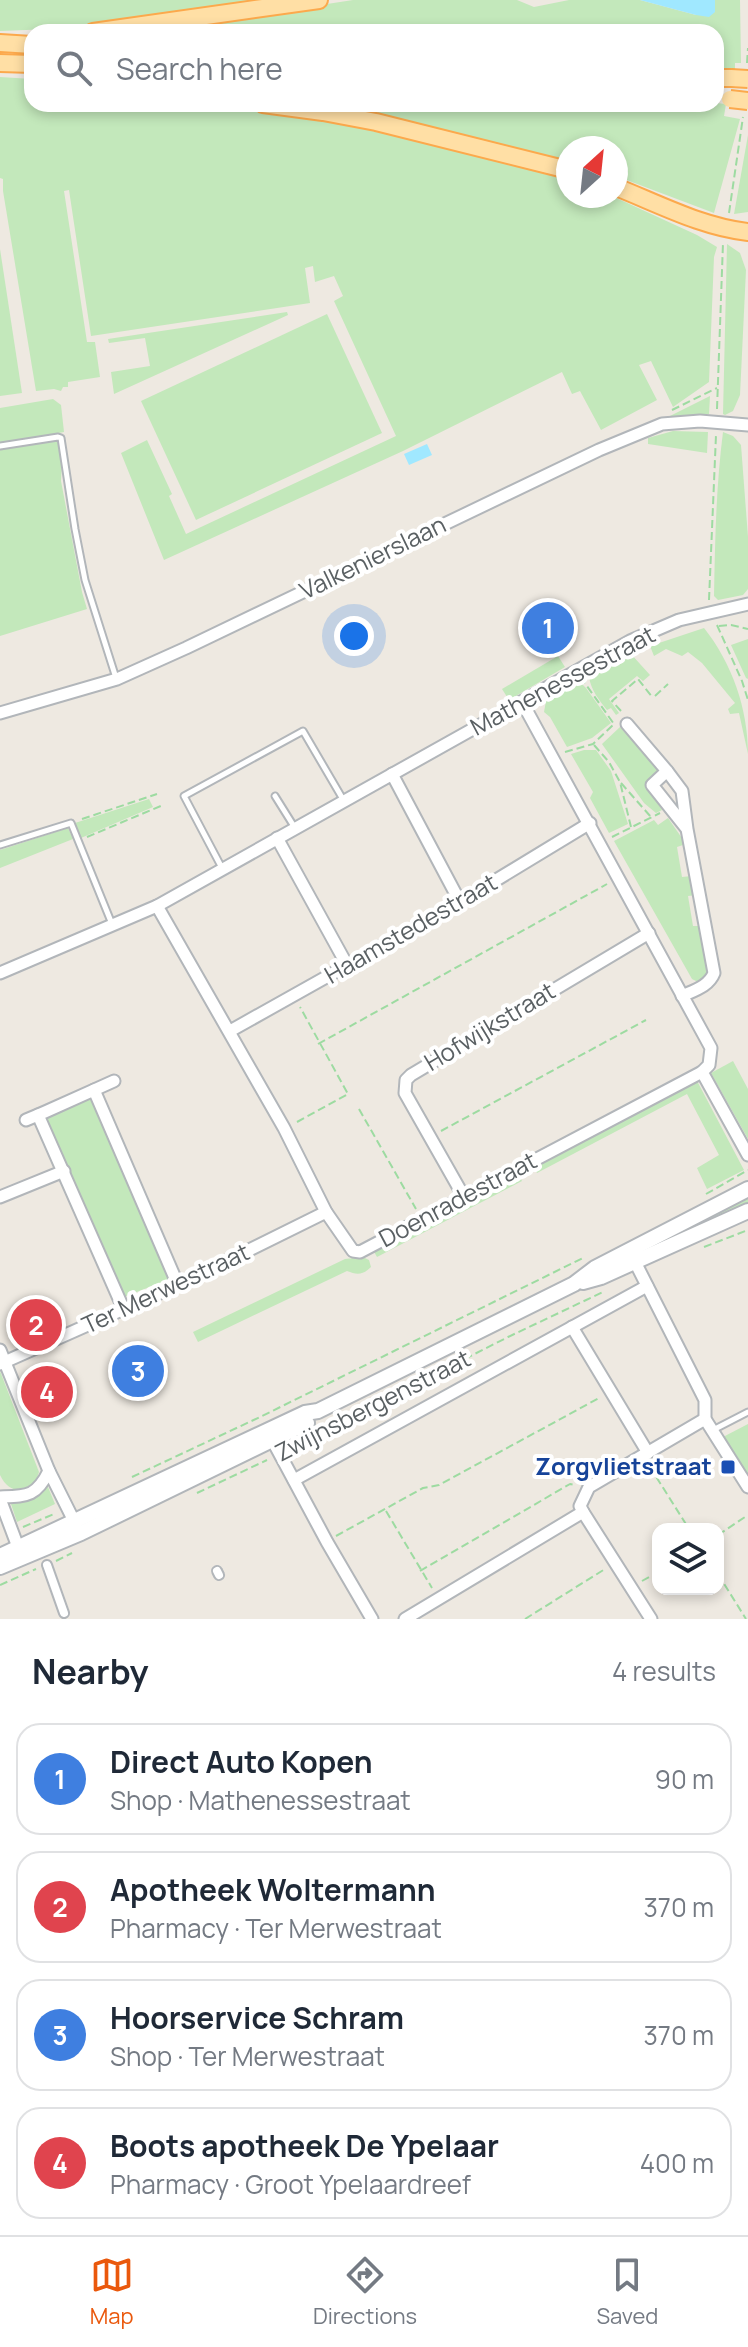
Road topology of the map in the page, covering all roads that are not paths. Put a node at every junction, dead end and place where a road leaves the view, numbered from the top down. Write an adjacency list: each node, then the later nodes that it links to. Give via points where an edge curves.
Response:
1 (319, 0): 2 (main road)
2 (150, 24)
3 (24, 38): 4 (main road)
4 (0, 40): 5 (main road)
5 (24, 44)
6 (0, 63): 7 (main road)
7 (24, 64)
8 (724, 99): 9 (main road, bridge)
9 (748, 101)
10 (323, 112): 11 (main road)
11 (556, 167)
12 (628, 192): 13 (main road, via 726,229)
13 (748, 232)
14 (748, 425): 17 (street, Valkenierslaan, via 687,422 652,428)
15 (0, 446): 17 (lane, via 61,438 85,580)
16 (748, 604): 18 (street, Mathenessestraat, via 679,620 630,641)
17 (117, 679): 19 (street, Valkenierslaan)
18 (522, 702): 22 (street, Mathenessestraat); 25 (street)
19 (0, 713)
20 (625, 720): 21 (street)
21 (667, 771): 27 (street, via 682,791); 27 (street, via 652,785)
22 (392, 774): 24 (street, Mathenessestraat); 31 (street)
23 (275, 796): 26 (lane)
24 (344, 801): 26 (street, Mathenessestraat); 30 (lane, via 303,731 184,796)
25 (590, 823): 31 (street, Haamstedestraat); 34 (street)
26 (295, 828): 28 (street, Mathenessestraat)
27 (687, 829): 37 (street, via 714,973 705,985)
28 (277, 838): 30 (street, Mathenessestraat); 35 (street)
29 (0, 845): 33 (lane, via 71,823)
30 (223, 869): 32 (street, Mathenessestraat)
31 (460, 902): 35 (street, Haamstedestraat)
32 (157, 906): 33 (street, Mathenessestraat); 38 (street, Doenradestraat)
33 (112, 924): 36 (street, Mathenessestraat)
34 (649, 933): 37 (street); 46 (street, Hofwijkstraat, via 406,1080 405,1093)
35 (347, 965): 38 (street, Haamstedestraat)
36 (0, 973)
37 (682, 996): 39 (street, via 711,1048 709,1065)
38 (230, 1031): 48 (street, Doenradestraat)
39 (702, 1072): 42 (street); 46 (street, Doenradestraat)
40 (114, 1081): 41 (street)
41 (94, 1090): 43 (street, via 32,1118); 50 (street)
42 (748, 1155)
43 (64, 1171): 45 (street); 52 (street)
44 (748, 1189): 49 (street, Zwijnsbergenstraat)
45 (0, 1197)
46 (464, 1197): 48 (street, Doenradestraat, via 360,1252 348,1246)
47 (748, 1211): 49 (street, Zwijnsbergenstraat)
48 (326, 1212): 50 (street, Ter Merwestraat)
49 (632, 1256): 51 (street); 58 (street, Zwijnsbergenstraat, via 595,1268 574,1284 305,1413)
50 (178, 1285): 52 (street, Ter Merwestraat)
51 (647, 1286): 53 (street, Zwijnsbergenstraat); 56 (street, via 705,1400)
52 (124, 1310): 54 (street, Ter Merwestraat)
53 (572, 1327): 59 (street); 61 (street, Zwijnsbergenstraat)
54 (2, 1359): 60 (street)
55 (748, 1412): 57 (lane)
56 (705, 1419): 57 (street); 59 (street)
57 (712, 1431): 62 (street)
58 (273, 1442): 61 (street); 65 (street, Zwijnsbergenstraat)
59 (645, 1454): 64 (street, via 589,1487 580,1506)
60 (49, 1471): 63 (street, via 33,1493); 65 (street)
61 (294, 1480): 72 (street)
62 (748, 1487)
63 (0, 1498): 66 (street)
64 (583, 1512): 71 (street); 73 (street)
65 (74, 1521): 66 (street, Zwijnsbergenstraat)
66 (20, 1553): 67 (street, Zwijnsbergenstraat); 69 (street, Zwijnsbergenstraat)
67 (0, 1556)
68 (47, 1565): 70 (street)
69 (0, 1567)
70 (64, 1613)
71 (647, 1618)
72 (372, 1619)
73 (405, 1619)

